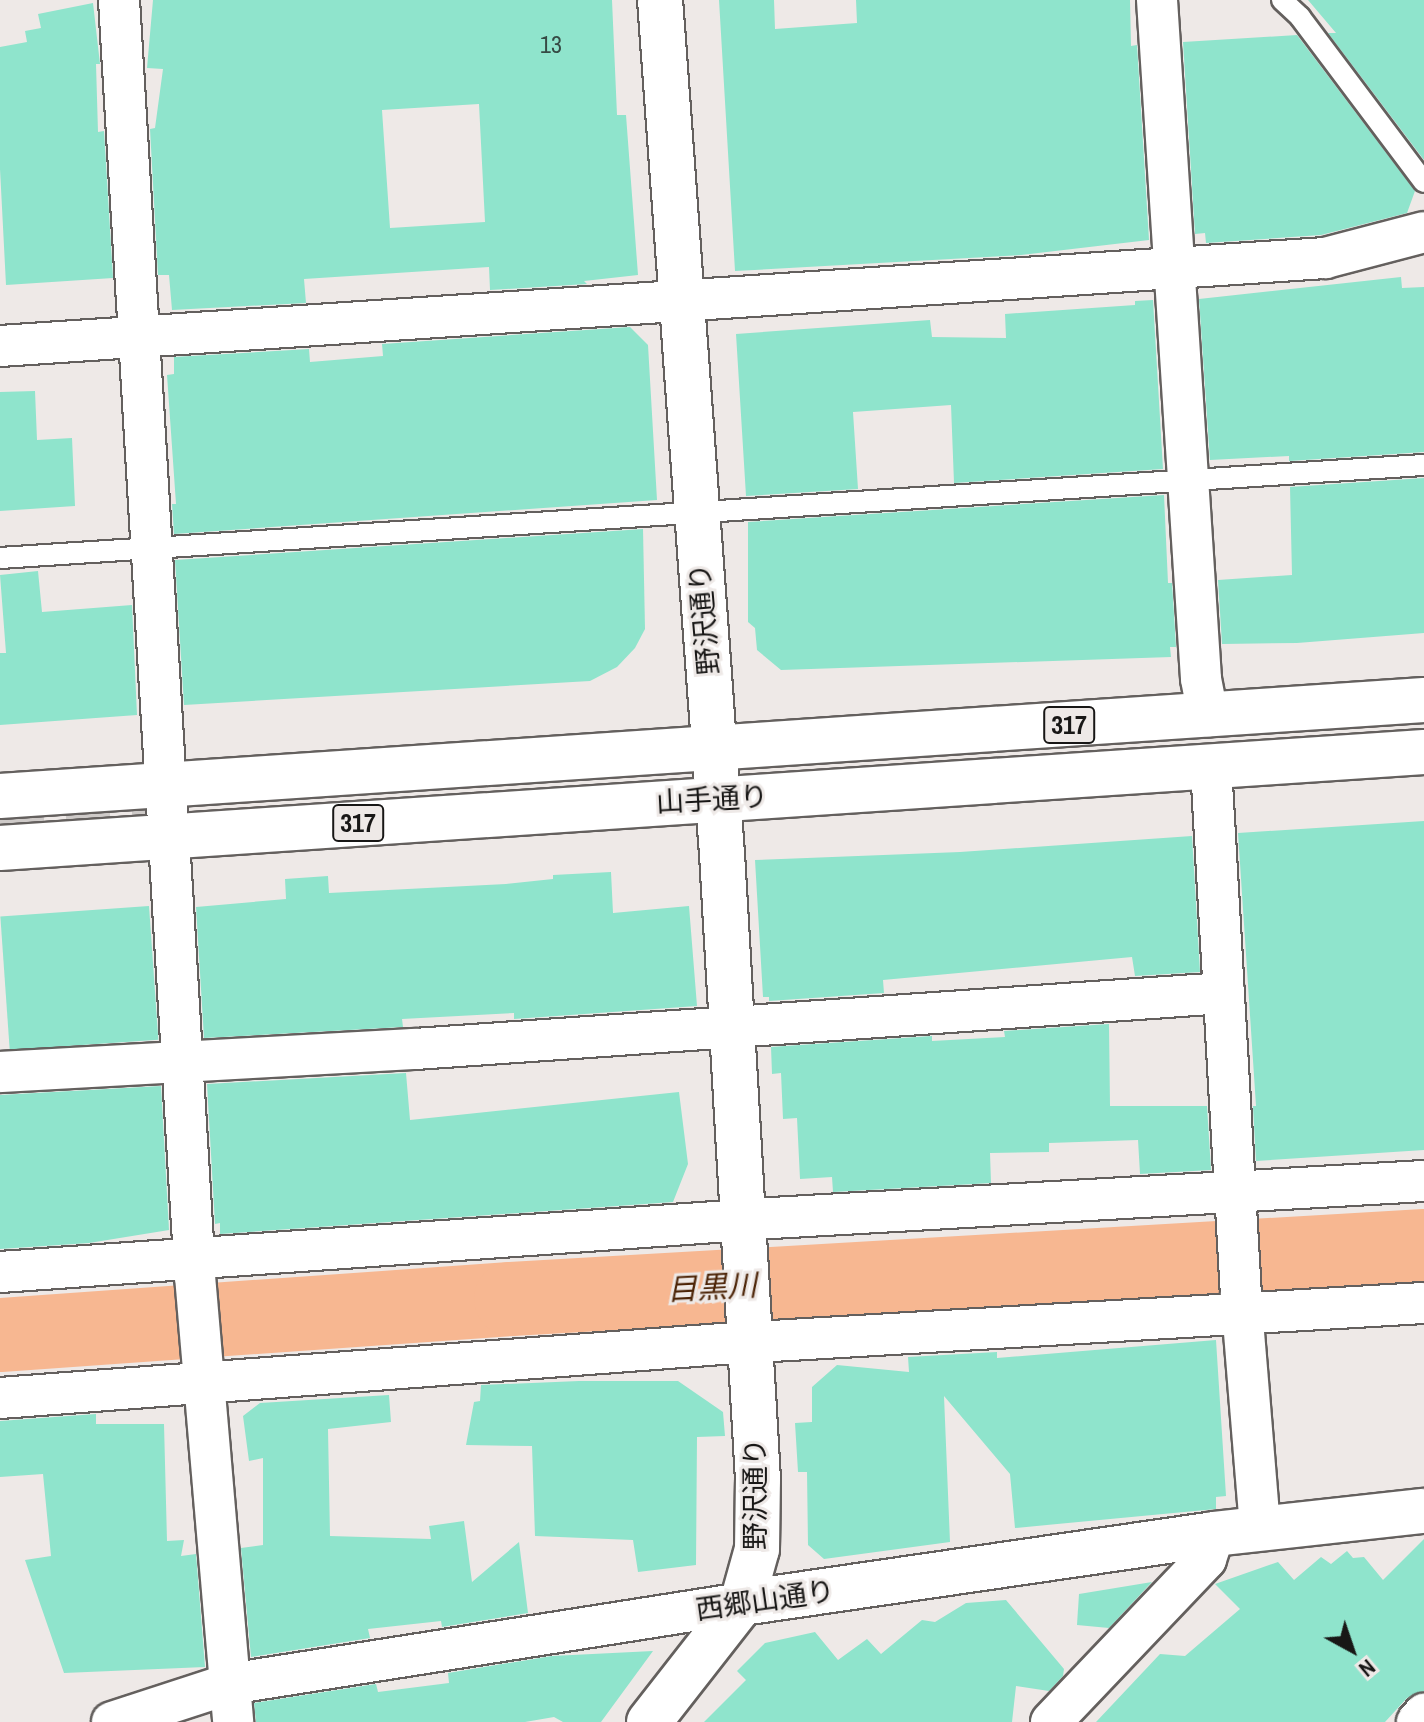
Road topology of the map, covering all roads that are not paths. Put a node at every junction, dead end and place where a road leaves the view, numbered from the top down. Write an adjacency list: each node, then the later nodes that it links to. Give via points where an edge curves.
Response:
1 (119, 0): 9 (street)
2 (660, 0): 8 (main road, 野沢通り)
3 (1157, 0): 7 (street)
4 (1282, 0): 5 (lane)
5 (1424, 182)
6 (1424, 232): 7 (street, via 1325,258)
7 (1174, 266): 8 (street); 12 (street)
8 (680, 300): 9 (street); 13 (main road, 野沢通り)
9 (138, 337): 10 (street); 14 (street)
10 (0, 346)
11 (1424, 465): 12 (lane)
12 (1188, 478): 13 (lane); 17 (street)
13 (696, 514): 14 (lane); 18 (main road, 野沢通り)
14 (151, 549): 15 (lane); 21 (street)
15 (0, 558)
16 (1424, 700): 17 (main road, 山手通り / 317)
17 (1208, 716): 18 (main road, 山手通り / 317)
18 (713, 748): 21 (main road, 山手通り / 317); 23 (main road, 野沢通り)
19 (1424, 752): 20 (main road, 山手通り / 317)
20 (1211, 766): 23 (main road, 山手通り / 317); 26 (street)
21 (167, 784): 22 (main road, 山手通り / 317); 24 (street)
22 (0, 796)
23 (716, 799): 24 (main road, 山手通り / 317); 27 (main road, 野沢通り)
24 (169, 837): 25 (main road, 山手通り / 317); 28 (street)
25 (0, 848)
26 (1224, 993): 27 (street); 31 (street)
27 (732, 1025): 28 (street); 32 (main road, 野沢通り)
28 (183, 1060): 29 (street); 33 (street)
29 (0, 1072)
30 (1424, 1181): 31 (street)
31 (1236, 1200): 32 (street); 36 (street)
32 (742, 1230): 33 (street); 37 (main road, 野沢通り)
33 (195, 1268): 34 (street); 38 (street)
34 (0, 1272)
35 (1424, 1303): 36 (street)
36 (1242, 1306): 37 (street); 41 (street)
37 (751, 1335): 38 (street, via 395,1367); 43 (main road, 野沢通り, via 757,1549)
38 (203, 1377): 39 (street); 44 (street)
39 (0, 1398)
40 (1424, 1511): 41 (main road, 西郷山通り)
41 (1260, 1529): 42 (main road, 西郷山通り)
42 (1214, 1534): 43 (main road, 西郷山通り); 48 (street, via 1206,1559)
43 (742, 1603): 44 (street, 西郷山通り); 47 (main road, 野沢通り)
44 (231, 1703): 46 (street, 西郷山通り)
45 (1424, 1714): 49 (street)
46 (112, 1722)
47 (649, 1722)
48 (1051, 1722)
49 (1417, 1722)

